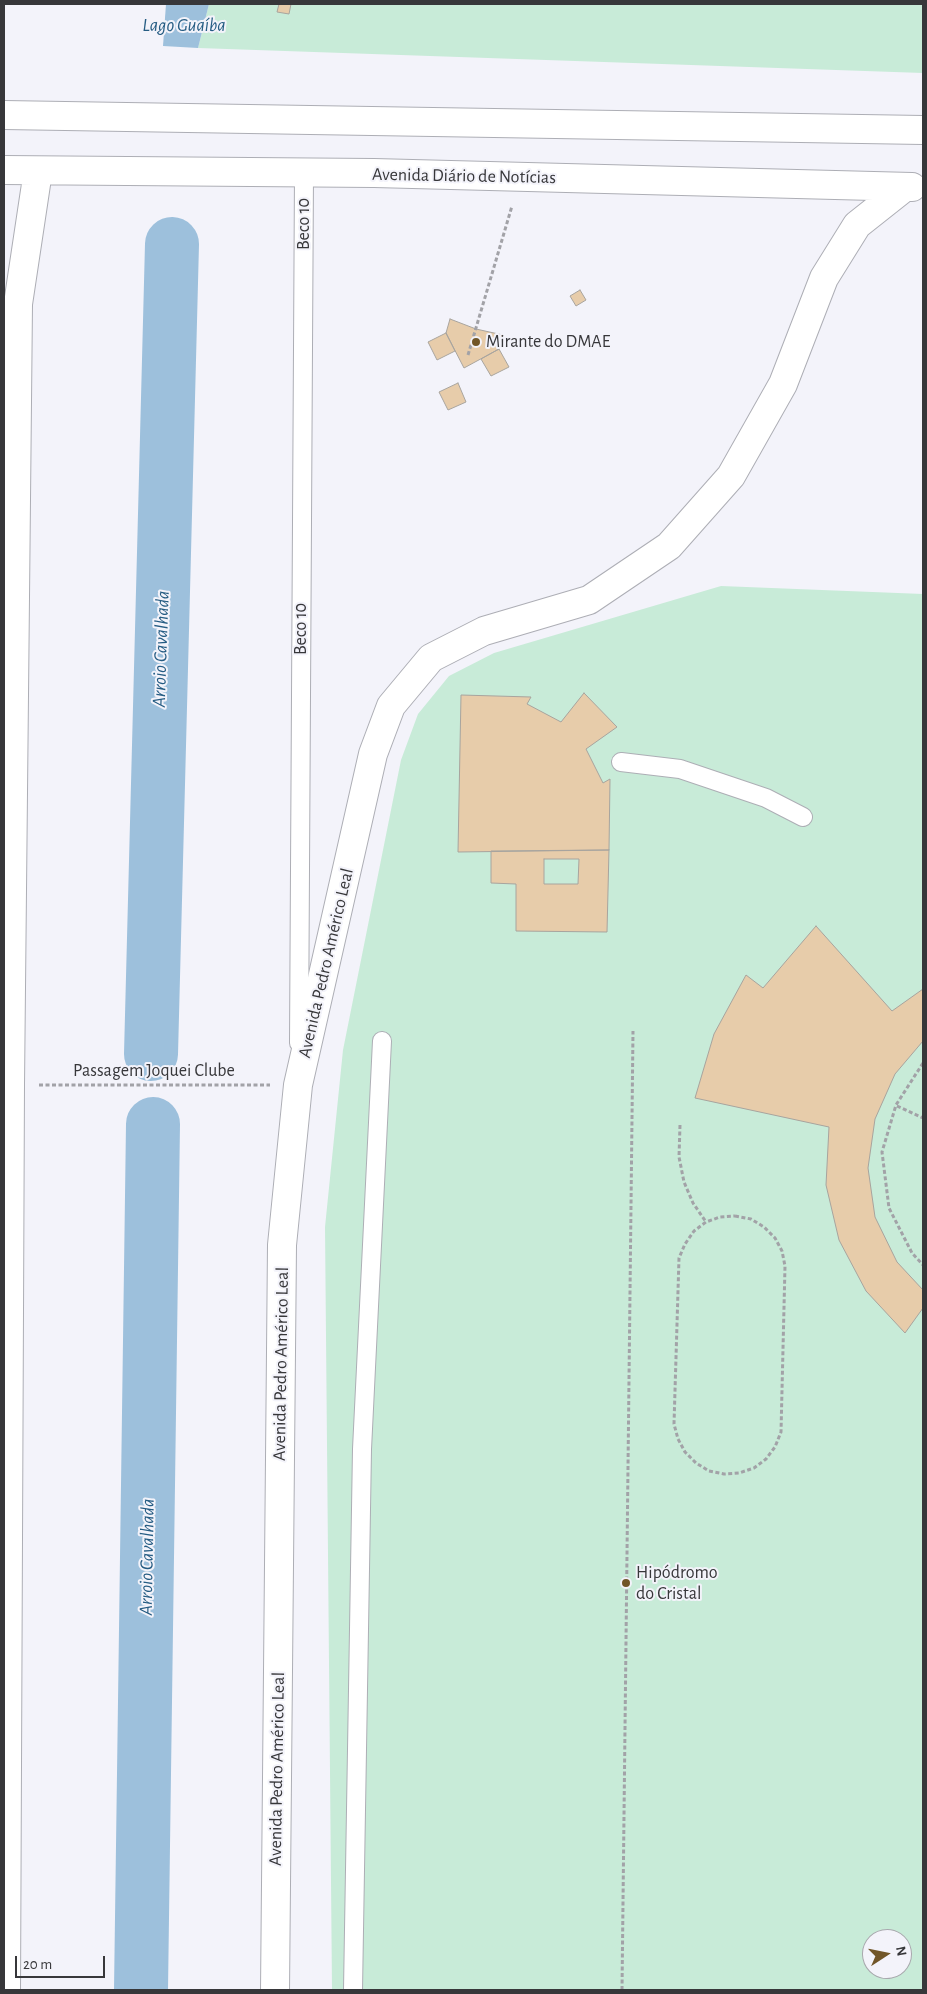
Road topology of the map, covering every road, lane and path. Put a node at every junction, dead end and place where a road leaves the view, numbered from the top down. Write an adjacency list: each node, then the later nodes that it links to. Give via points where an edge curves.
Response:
1 (4, 115): 2 (main road)
2 (923, 130)
3 (4, 170): 4 (main road, Avenida Diário de Notícias)
4 (38, 171): 5 (main road, Avenida Diário de Notícias); 9 (main road)
5 (304, 174): 6 (main road, Avenida Diário de Notícias); 17 (lane, Beco 10)
6 (521, 177): 7 (main road, Avenida Diário de Notícias); 10 (path)
7 (914, 187): 17 (main road, Avenida Pedro Américo Leal, via 857,225 824,278 783,384 731,476 669,546 589,600 484,631 431,658 391,706 373,754)
8 (4, 277): 9 (main road)
9 (18, 304): 16 (main road)
10 (468, 355)
11 (621, 762): 12 (lane, via 680,769 766,798)
12 (803, 817)
13 (632, 1031): 26 (path)
14 (382, 1042): 25 (lane, via 362,1449)
15 (923, 1063): 18 (path)
16 (10, 1085): 17 (path, Passagem Joquei Clube); 23 (main road)
17 (298, 1085): 24 (main road, Avenida Pedro Américo Leal, via 282,1245)
18 (896, 1105): 19 (path); 22 (path, via 882,1152 889,1208 912,1253)
19 (923, 1118)
20 (680, 1125): 21 (path, via 679,1157 684,1182)
21 (706, 1222): 21 (path, via 684,1244 679,1258 674,1424 685,1452 696,1464 709,1471 739,1474 766,1459 780,1432 785,1266 775,1238 751,1219 735,1216)
22 (923, 1265)
23 (6, 1990)
24 (275, 1990)
25 (353, 1990)
26 (622, 1990)

